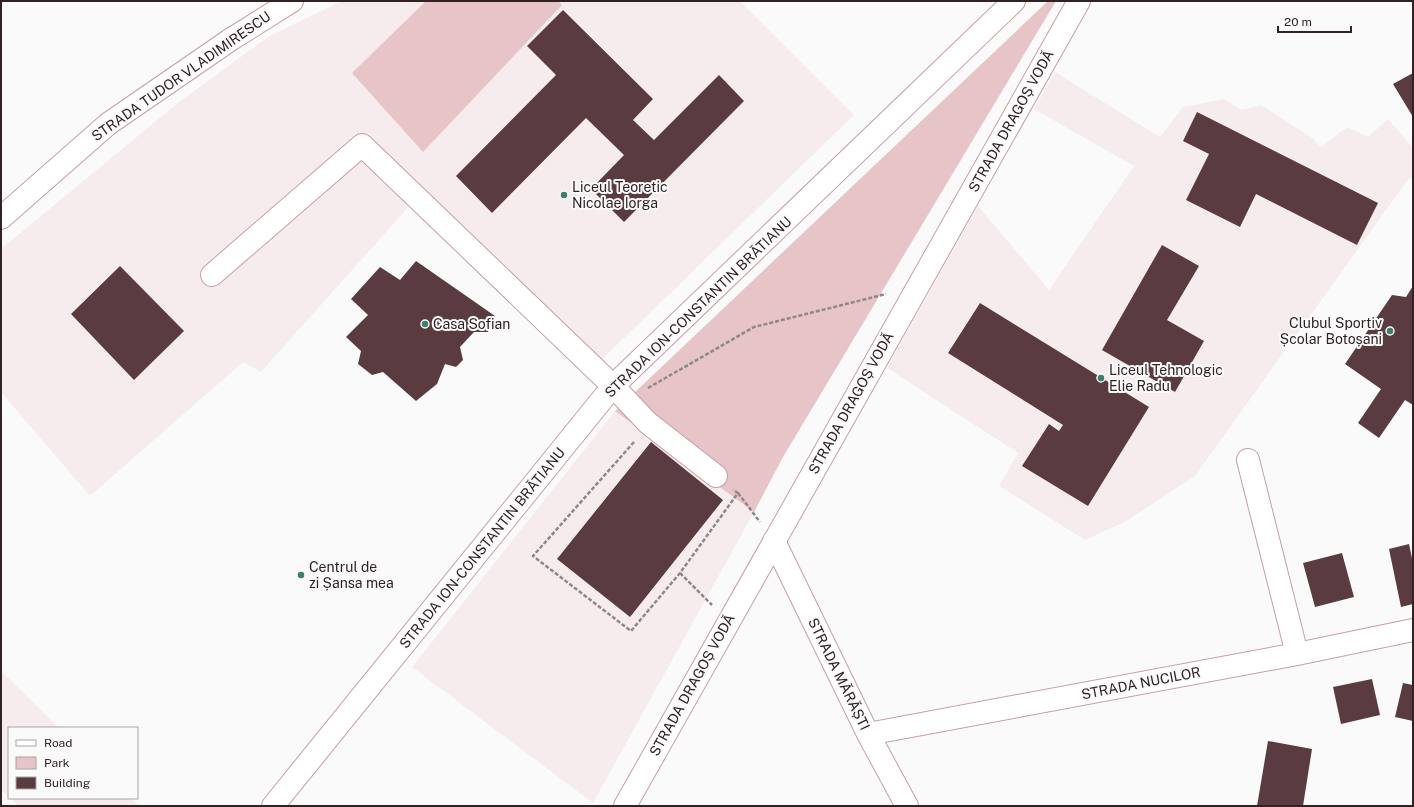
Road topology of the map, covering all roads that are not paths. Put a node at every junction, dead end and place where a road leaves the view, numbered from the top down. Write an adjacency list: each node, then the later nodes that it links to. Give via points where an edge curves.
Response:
1 (292, 1): 4 (street, STRADA TUDOR VLADIMIRESCU, via 230,40 108,124)
2 (1014, 1): 6 (street, STRADA ION-CONSTANTIN BRĂTIANU)
3 (1079, 1): 9 (street, STRADA DRAGOȘ VODĂ)
4 (1, 218)
5 (212, 275): 6 (street, via 362,145)
6 (620, 393): 8 (street, via 649,424); 13 (street, STRADA ION-CONSTANTIN BRĂTIANU)
7 (1248, 460): 11 (street)
8 (716, 476)
9 (774, 541): 12 (street, STRADA MĂRĂȘTI); 14 (street, STRADA DRAGOȘ VODĂ)
10 (1413, 630): 11 (street, STRADA NUCILOR)
11 (1297, 654): 12 (street, STRADA NUCILOR)
12 (868, 734): 15 (street, STRADA MĂRĂȘTI)
13 (272, 806)
14 (625, 806)
15 (907, 806)

